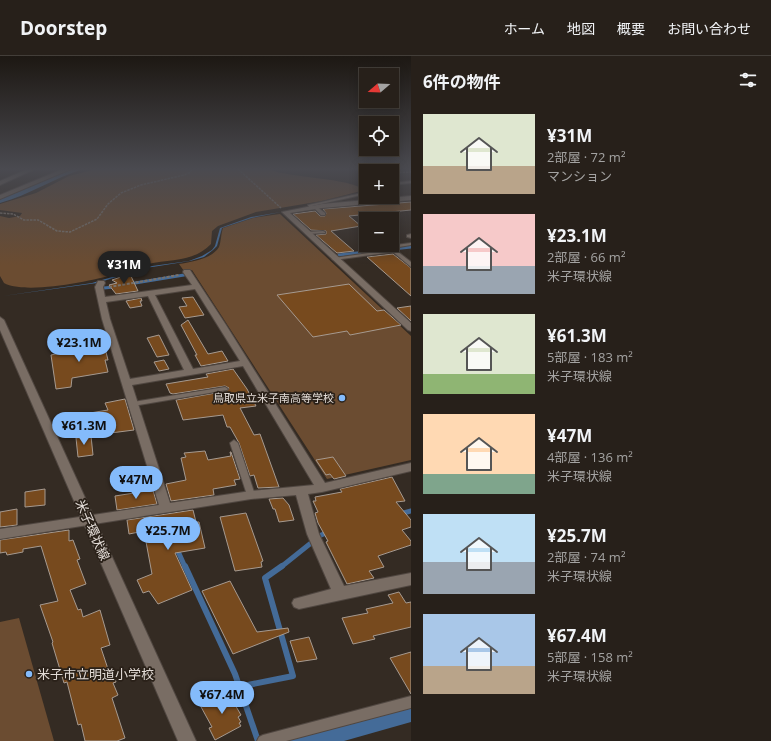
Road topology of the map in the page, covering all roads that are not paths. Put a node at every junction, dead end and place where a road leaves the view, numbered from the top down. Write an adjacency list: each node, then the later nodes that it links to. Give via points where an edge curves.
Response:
1 (328, 201): 3 (lane, via 310,206)
2 (382, 201): 3 (street)
3 (313, 208): 4 (lane); 6 (street, via 286,212)
4 (323, 214)
5 (323, 232): 6 (lane)
6 (307, 233): 11 (street)
7 (411, 244): 8 (lane)
8 (399, 246)
9 (385, 252): 11 (lane)
10 (393, 252): 12 (lane)
11 (334, 259): 19 (street)
12 (411, 265)
13 (187, 273): 15 (street)
14 (100, 286): 17 (street)
15 (196, 287): 16 (street); 20 (street)
16 (150, 293): 17 (street); 21 (street)
17 (102, 300): 22 (street)
18 (0, 320): 31 (street, 米子環状線)
19 (411, 328)
20 (245, 363): 21 (street); 27 (street)
21 (190, 372): 22 (street)
22 (126, 382): 24 (street)
23 (225, 389): 24 (lane)
24 (133, 404): 30 (street)
25 (234, 443): 29 (lane)
26 (411, 467): 27 (street)
27 (322, 488): 28 (street)
28 (301, 490): 29 (street); 34 (street, via 313,534)
29 (251, 495): 30 (street)
30 (166, 508): 31 (street)
31 (88, 520): 32 (street); 37 (street, 米子環状線)
32 (0, 534)
33 (411, 579): 34 (street)
34 (340, 593): 35 (street)
35 (299, 603)
36 (411, 702): 38 (lane)
37 (187, 741)
38 (264, 741)

